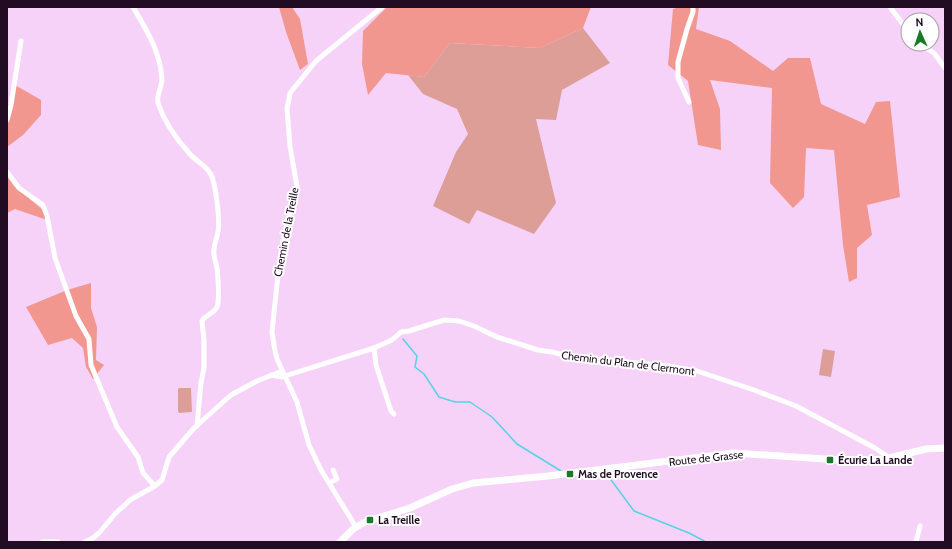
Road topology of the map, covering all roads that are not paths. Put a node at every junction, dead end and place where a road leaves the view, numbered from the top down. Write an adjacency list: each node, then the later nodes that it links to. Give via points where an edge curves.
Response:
1 (133, 7): 18 (street, via 158,56 162,80 158,103 171,130 212,176 218,208 219,231 214,250 218,279 217,302 214,312 202,321 204,362)
2 (382, 7): 13 (street, Chemin de la Treille, via 316,61 289,97 287,109 290,146 297,187 283,244 274,305 272,332)
3 (693, 7): 9 (street, via 678,62 678,78)
4 (890, 7): 5 (street)
5 (900, 21)
6 (21, 41): 10 (street)
7 (932, 52): 8 (street)
8 (945, 68)
9 (689, 102)
10 (7, 120)
11 (7, 172): 25 (street, via 19,188 43,206 57,264 76,316 89,339 91,365 117,427 138,457 143,473)
12 (374, 348): 16 (street, Chemin du Plan de Clermont); 17 (street, via 376,365 390,411); 19 (street, Chemin du Plan de Clermont, via 392,340 401,332 444,320 458,321 497,337 571,357 697,371 796,406)
13 (277, 360): 14 (street, Chemin de la Treille); 15 (street)
14 (282, 371): 15 (street); 16 (street, Chemin de la Treille)
15 (273, 374): 16 (street); 18 (street, via 231,394)
16 (285, 376): 24 (street, Chemin de la Treille, via 297,402 309,445)
17 (394, 414)
18 (197, 426): 25 (street, via 169,457 162,480)
19 (875, 448): 21 (street, Chemin du Plan de Clermont); 22 (street)
20 (945, 448): 21 (street, Route de Grasse, via 926,449)
21 (890, 458): 22 (street, Route de Grasse)
22 (877, 460): 27 (street, Route de Grasse, via 830,460 734,453 473,483)
23 (333, 470): 24 (street, via 337,479)
24 (329, 483): 27 (street, Chemin de la Treille)
25 (156, 486): 31 (street, via 130,500 99,533)
26 (920, 526): 32 (street)
27 (356, 527): 28 (street, Route de Grasse)
28 (341, 541)
29 (42, 542): 30 (street)
30 (58, 542)
31 (85, 542)
32 (916, 542)

